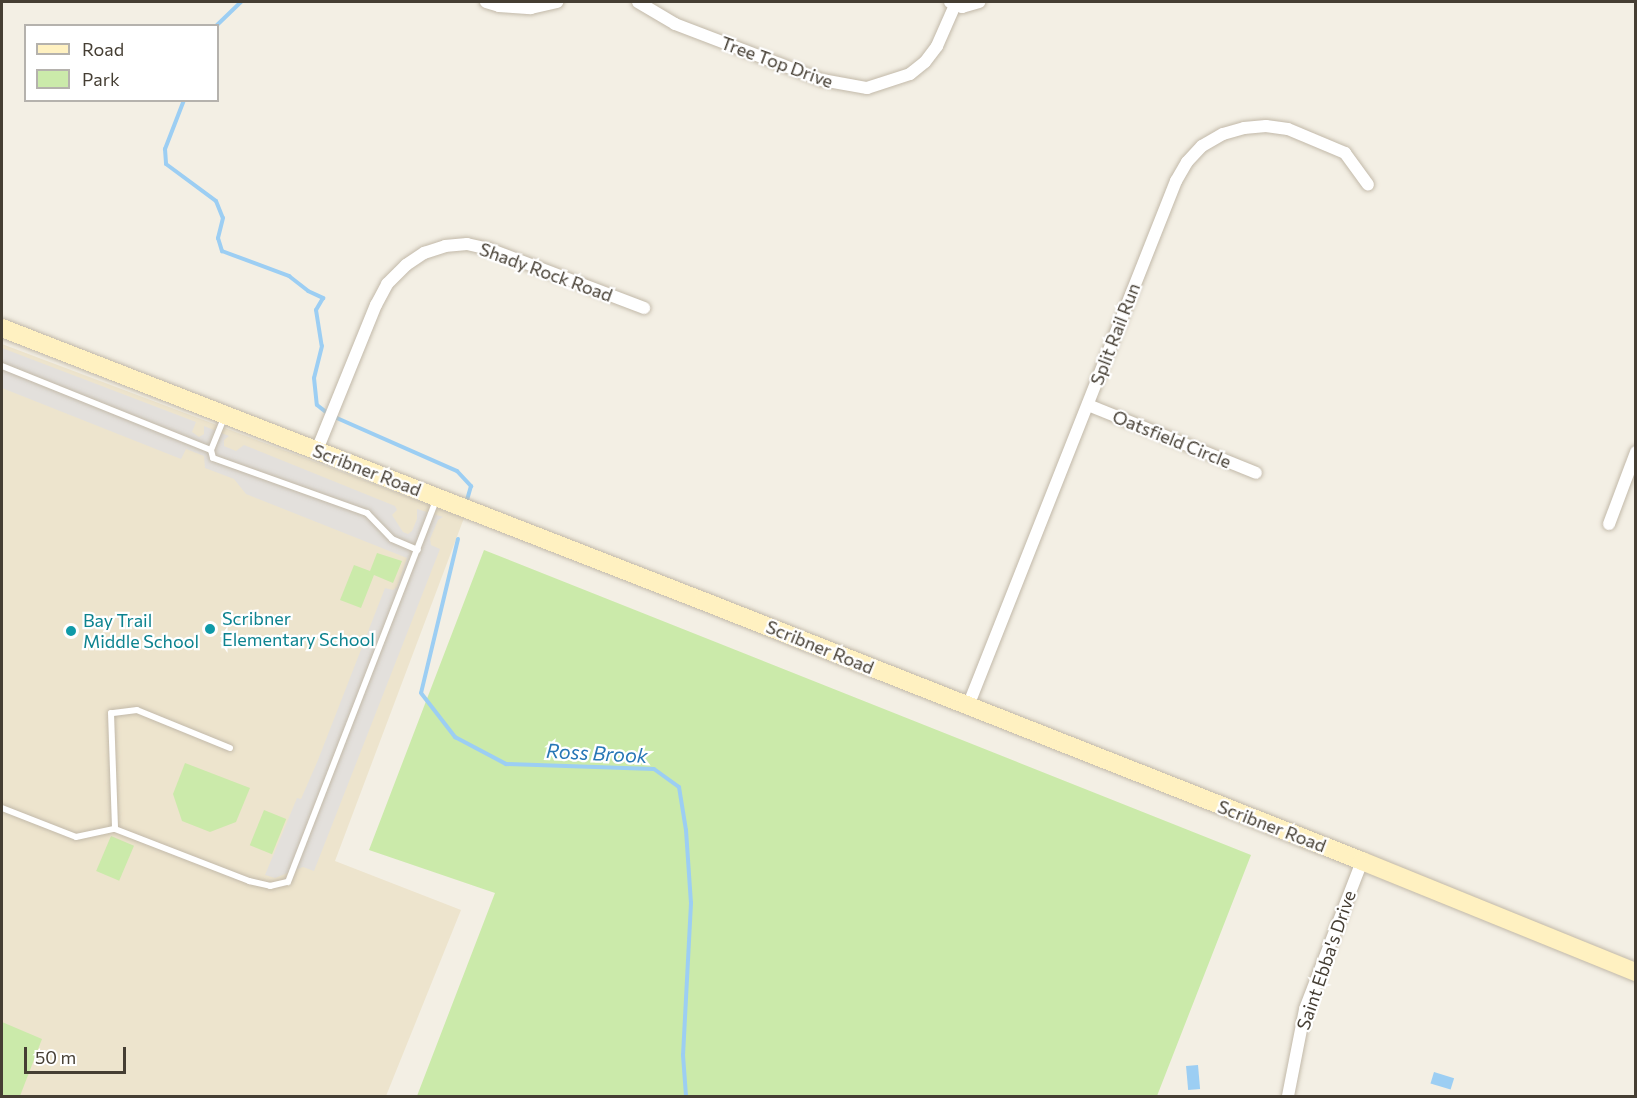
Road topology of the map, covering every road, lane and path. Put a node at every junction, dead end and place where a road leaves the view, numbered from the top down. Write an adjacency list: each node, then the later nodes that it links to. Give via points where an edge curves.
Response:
1 (486, 2): 2 (street, via 531,8)
2 (557, 2)
3 (638, 2): 5 (street, Tree Top Drive, via 675,24 822,80 867,88 910,74 925,62 937,46)
4 (979, 2): 5 (street, Tree Top Drive, via 969,7)
5 (952, 3)
6 (1368, 185): 10 (street, Split Rail Run, via 1345,153 1288,129 1244,128 1202,146 1176,181)
7 (644, 308): 13 (street, Shady Rock Road, via 489,249 467,244 424,253 405,264 387,284)
8 (2, 328): 11 (street, Scribner Road)
9 (2, 366): 12 (lane)
10 (1088, 405): 15 (street, Oatsfield Circle); 19 (street, Split Rail Run)
11 (225, 414): 12 (lane); 13 (street, Scribner Road)
12 (211, 450): 18 (lane, via 213,458 367,513 392,539)
13 (317, 450): 16 (street, Scribner Road)
14 (1635, 452): 17 (street)
15 (1256, 473)
16 (438, 497): 18 (lane); 19 (street, Scribner Road)
17 (1609, 524)
18 (418, 550): 22 (lane, via 288,882 270,886 249,881)
19 (968, 706): 23 (street, Scribner Road)
20 (230, 748): 22 (lane, via 137,710 111,713)
21 (2, 808): 22 (lane, via 76,837)
22 (115, 829)
23 (1362, 861): 24 (street, Scribner Road); 25 (street, Saint Ebba's Drive, via 1305,1009)
24 (1635, 972)
25 (1288, 1096)

